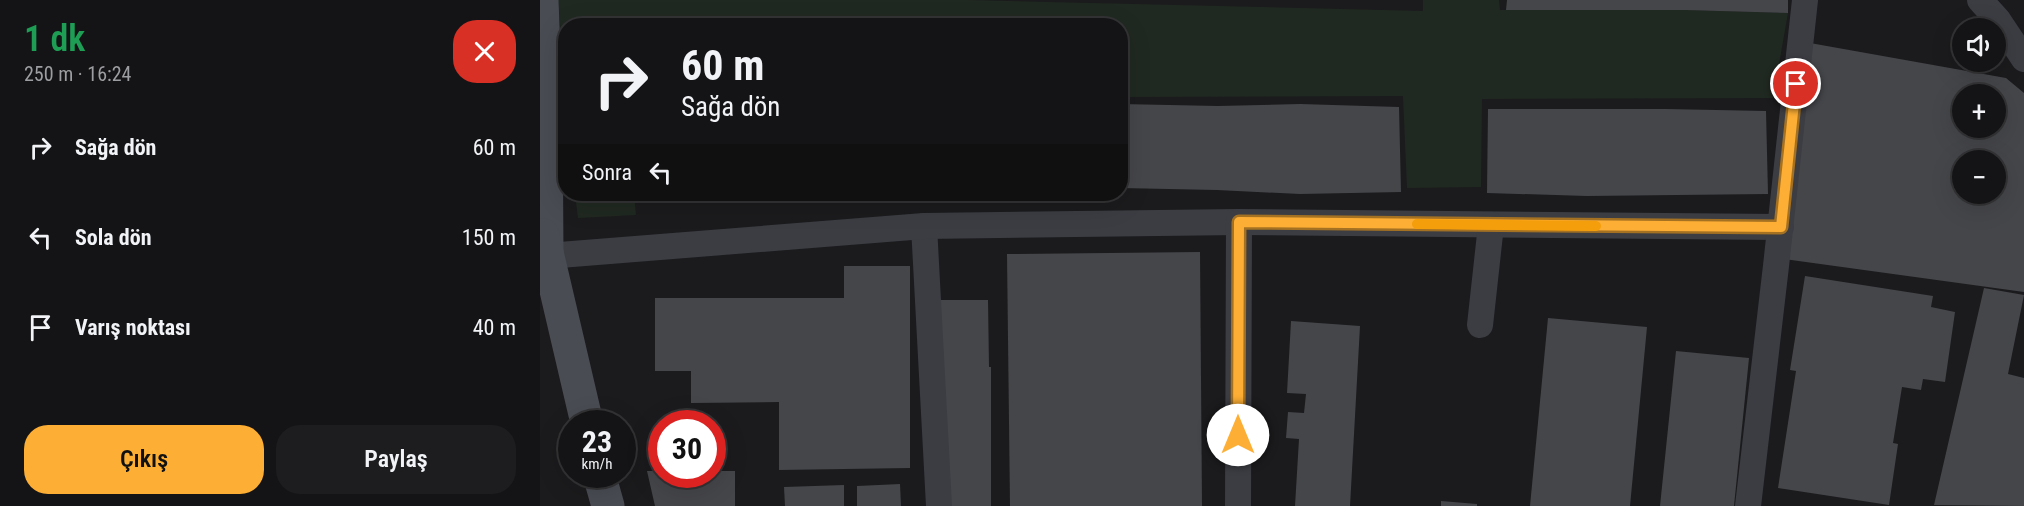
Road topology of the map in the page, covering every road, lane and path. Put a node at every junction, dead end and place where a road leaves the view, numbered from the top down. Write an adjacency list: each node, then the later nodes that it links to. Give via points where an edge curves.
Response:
1 (542, 0): 10 (main road)
2 (1805, 0): 9 (street)
3 (1980, 0): 4 (street)
4 (2024, 59)
5 (540, 219): 10 (main road)
6 (1239, 222): 7 (street); 8 (street); 16 (street)
7 (1491, 225): 9 (street); 11 (street)
8 (924, 226): 10 (street); 15 (street)
9 (1781, 227): 17 (street)
10 (547, 256): 12 (main road)
11 (1480, 325)
12 (584, 410)
13 (603, 488): 14 (main road)
14 (608, 506)
15 (939, 506)
16 (1238, 506)
17 (1748, 506)

